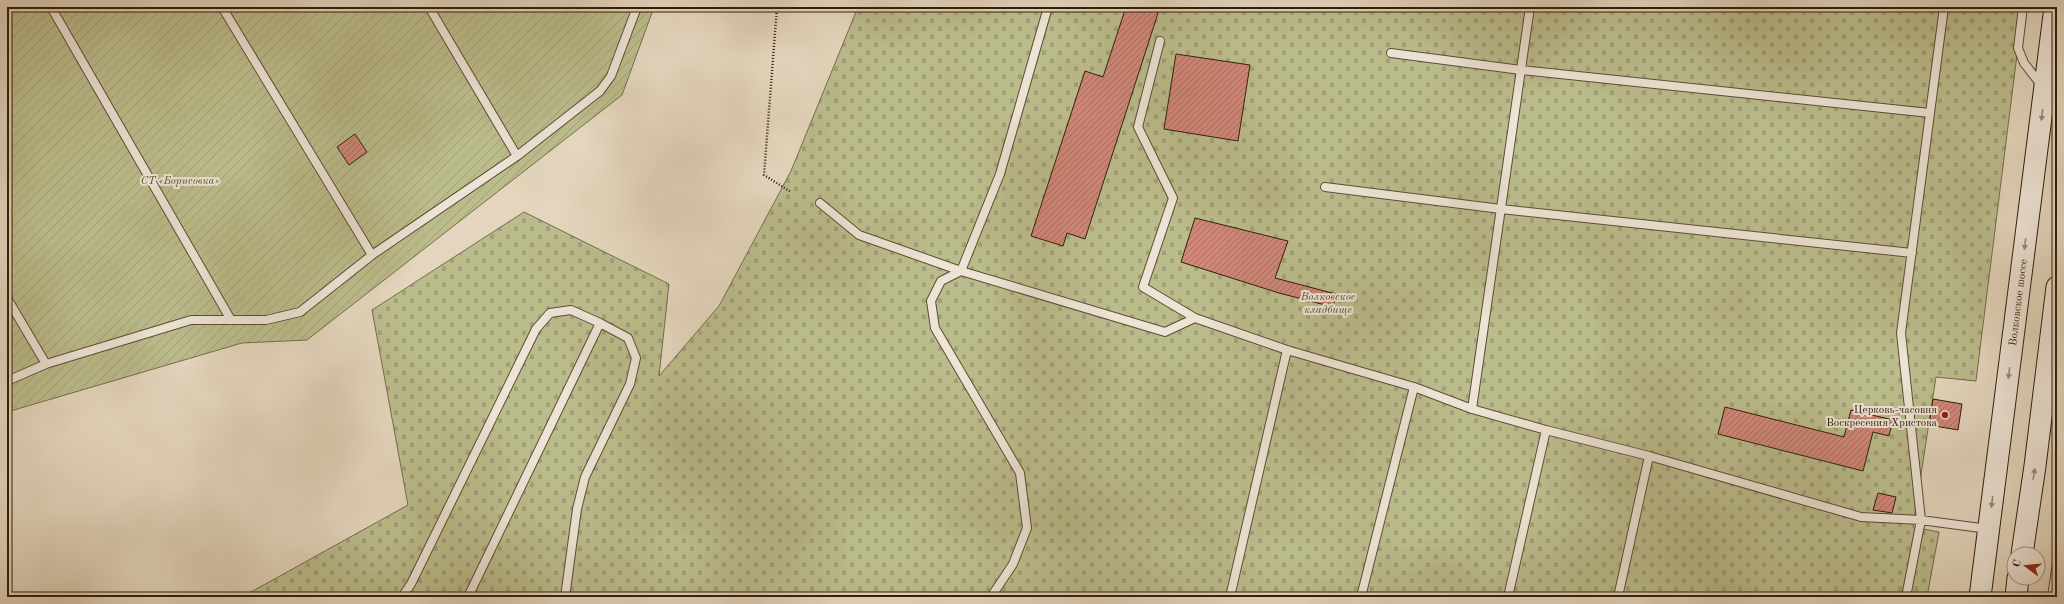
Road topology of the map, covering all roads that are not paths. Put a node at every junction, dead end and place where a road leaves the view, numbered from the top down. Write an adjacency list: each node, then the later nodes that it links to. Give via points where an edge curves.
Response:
1 (52, 7): 25 (lane)
2 (222, 7): 20 (lane)
3 (429, 7): 15 (lane)
4 (1048, 7): 21 (lane, via 1000,174)
5 (1530, 7): 12 (lane)
6 (1944, 7): 14 (lane)
7 (2023, 7): 13 (lane, via 2018,48 2024,63)
8 (2055, 7): 13 (main road, Волковское шоссе)
9 (634, 9): 15 (lane, via 611,76 600,91)
10 (1160, 41): 24 (lane, via 1138,127 1173,198 1143,287)
11 (1391, 53): 12 (lane)
12 (1521, 70): 14 (lane); 18 (lane)
13 (2045, 90): 35 (main road, Волковское шоссе, one-way to 35)
14 (1930, 113): 19 (lane)
15 (517, 156): 20 (lane)
16 (1326, 187): 18 (lane)
17 (820, 203): 21 (lane, via 859,236)
18 (1501, 209): 19 (lane); 31 (lane)
19 (1912, 254): 34 (lane, via 1901,333)
20 (372, 255): 25 (lane, via 300,312 266,320)
21 (961, 271): 24 (lane, via 1165,332); 42 (lane, via 941,281 932,301 935,328 1020,474 1027,528 1013,564)
22 (2057, 287): 36 (main road, one-way to 22)
23 (7, 298): 28 (lane)
24 (1195, 318): 27 (lane)
25 (231, 320): 28 (lane, via 191,320)
26 (600, 322): 39 (lane, via 571,310 550,313 536,329 411,584); 40 (lane); 41 (lane, via 628,338 636,358 630,384 585,477 577,509)
27 (1287, 350): 30 (lane); 43 (lane)
28 (46, 364): 29 (lane)
29 (7, 381)
30 (1414, 387): 31 (lane); 44 (lane)
31 (1472, 409): 32 (lane)
32 (1546, 430): 33 (lane); 45 (lane)
33 (1649, 456): 34 (lane, via 1861,517); 46 (lane)
34 (1921, 520): 35 (lane); 47 (lane)
35 (1988, 529): 48 (main road, Волковское шоссе)
36 (2023, 546)
37 (2057, 562): 50 (lane)
38 (2017, 586): 49 (main road)
39 (402, 597)
40 (468, 597)
41 (565, 597)
42 (992, 597)
43 (1230, 597)
44 (1361, 597)
45 (1508, 597)
46 (1618, 597)
47 (1906, 597)
48 (1980, 597)
49 (2016, 597)
50 (2052, 597)

